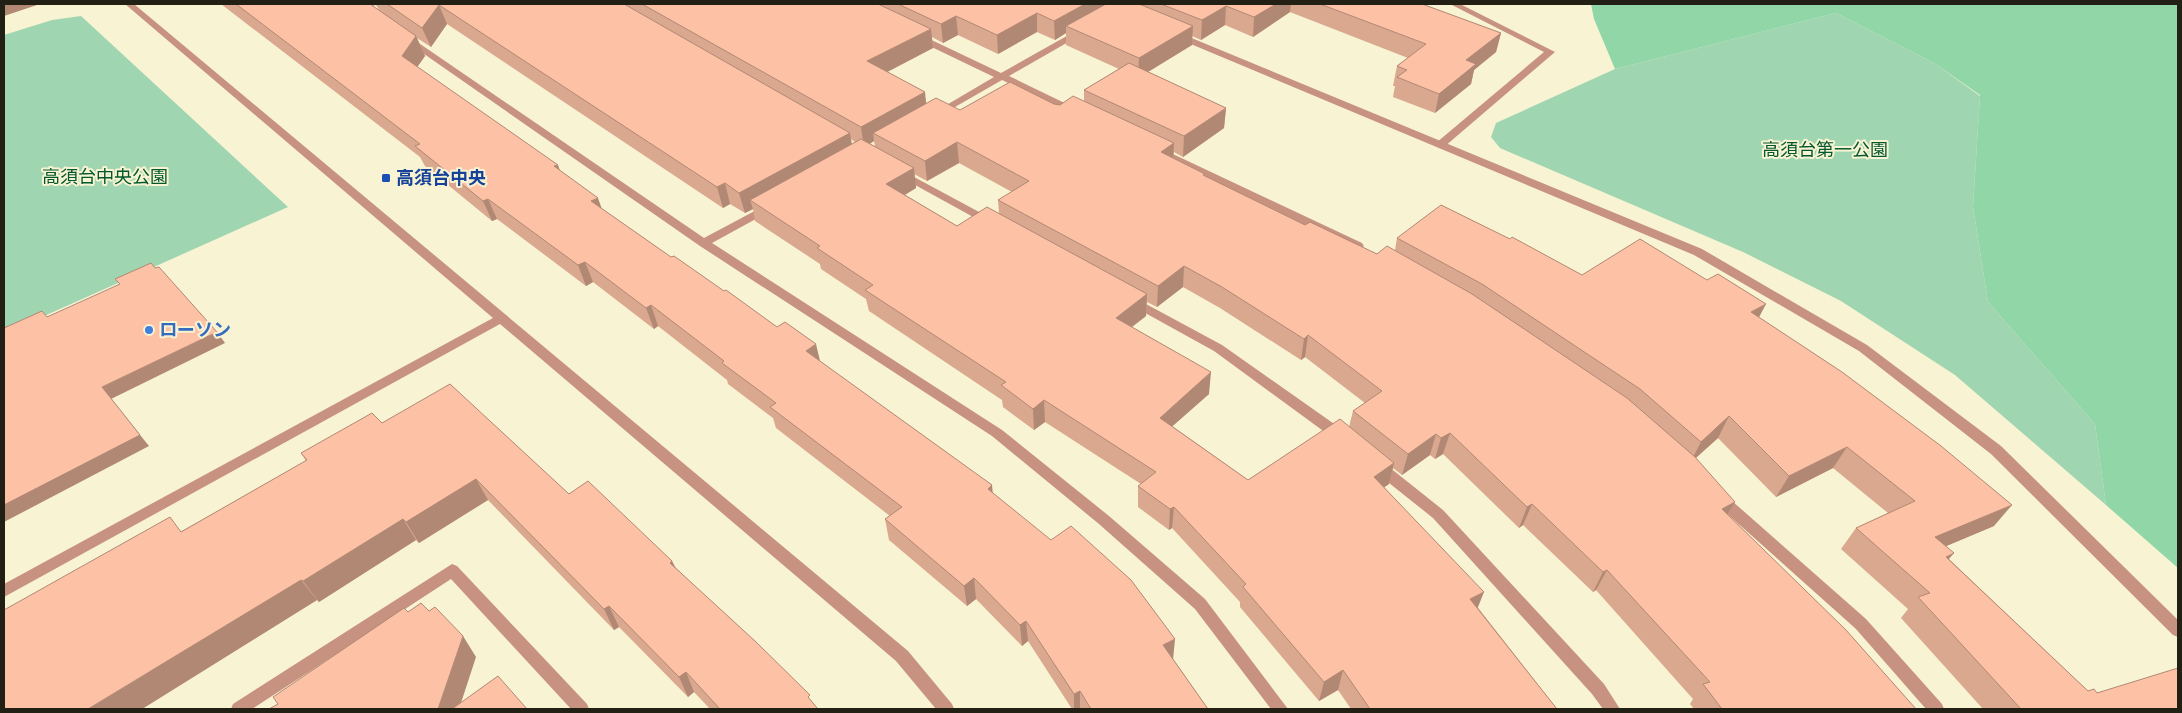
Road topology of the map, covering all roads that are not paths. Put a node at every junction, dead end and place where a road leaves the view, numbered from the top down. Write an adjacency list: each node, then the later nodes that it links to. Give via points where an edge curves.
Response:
1 (129, 4): 18 (street)
2 (1454, 4): 11 (street, via 1550,52)
3 (1095, 24): 7 (street)
4 (1164, 29): 11 (street)
5 (396, 30): 15 (street)
6 (903, 30): 7 (street)
7 (1001, 76): 8 (street); 9 (street)
8 (1082, 114)
9 (925, 120)
10 (1145, 144): 16 (street, via 1342,237)
11 (1440, 145): 23 (street, via 1698,252 1863,348 1996,450)
12 (892, 168): 14 (street)
13 (781, 201): 15 (street)
14 (1003, 230)
15 (704, 243): 27 (street, via 1013,445 1200,604)
16 (1367, 252)
17 (1123, 296): 19 (street, via 1218,348)
18 (502, 318): 22 (street); 26 (street, via 902,656)
19 (1349, 442)
20 (1371, 460): 28 (street, via 1438,514 1598,689)
21 (1706, 486): 29 (street, via 1861,624)
22 (4, 591)
23 (2178, 630)
24 (239, 709): 25 (street, via 452,570)
25 (580, 709)
26 (946, 709)
27 (1280, 709)
28 (1612, 709)
29 (1936, 709)

